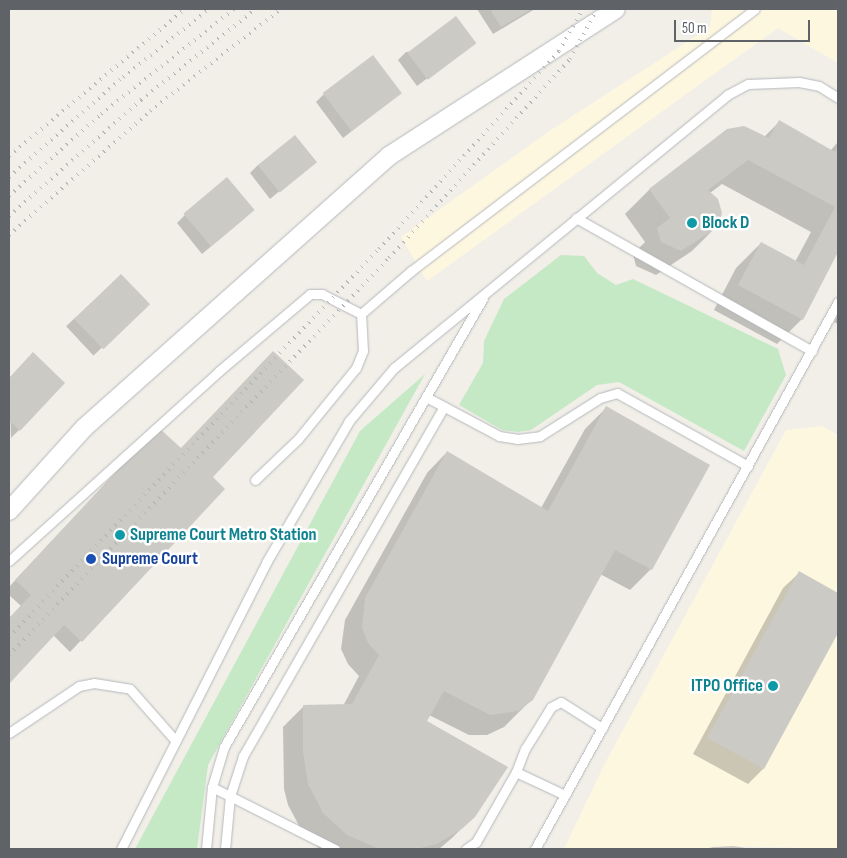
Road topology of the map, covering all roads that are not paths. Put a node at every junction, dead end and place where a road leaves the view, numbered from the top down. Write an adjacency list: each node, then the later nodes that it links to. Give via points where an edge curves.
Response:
1 (616, 9): 13 (street, via 389,156 85,427)
2 (755, 9): 7 (lane, via 411,271)
3 (838, 98): 4 (lane, via 819,86 799,82 748,84 726,95)
4 (576, 218): 5 (lane); 8 (lane)
5 (486, 292): 9 (lane); 17 (lane, via 394,368 349,422 267,561)
6 (838, 302): 8 (lane)
7 (361, 314): 12 (lane, via 363,351 356,368 298,439); 14 (lane, via 322,294 310,294 219,371)
8 (812, 351): 11 (lane)
9 (426, 397): 10 (lane); 19 (lane, via 224,747)
10 (444, 407): 11 (lane, via 499,436 517,439 540,436 600,398 617,394); 21 (lane, via 243,756)
11 (748, 466): 15 (lane)
12 (255, 480)
13 (9, 511)
14 (9, 561)
15 (602, 728): 18 (lane, via 568,704 561,702 551,707 525,749); 20 (lane)
16 (9, 733): 17 (lane, via 79,686 94,683 130,690)
17 (175, 740): 22 (lane)
18 (516, 772): 20 (lane); 26 (lane, via 476,842)
19 (212, 787): 21 (lane); 23 (lane)
20 (565, 795): 27 (lane)
21 (230, 796): 24 (lane); 25 (lane)
22 (121, 849)
23 (206, 849)
24 (225, 849)
25 (334, 849)
26 (466, 849)
27 (535, 849)

